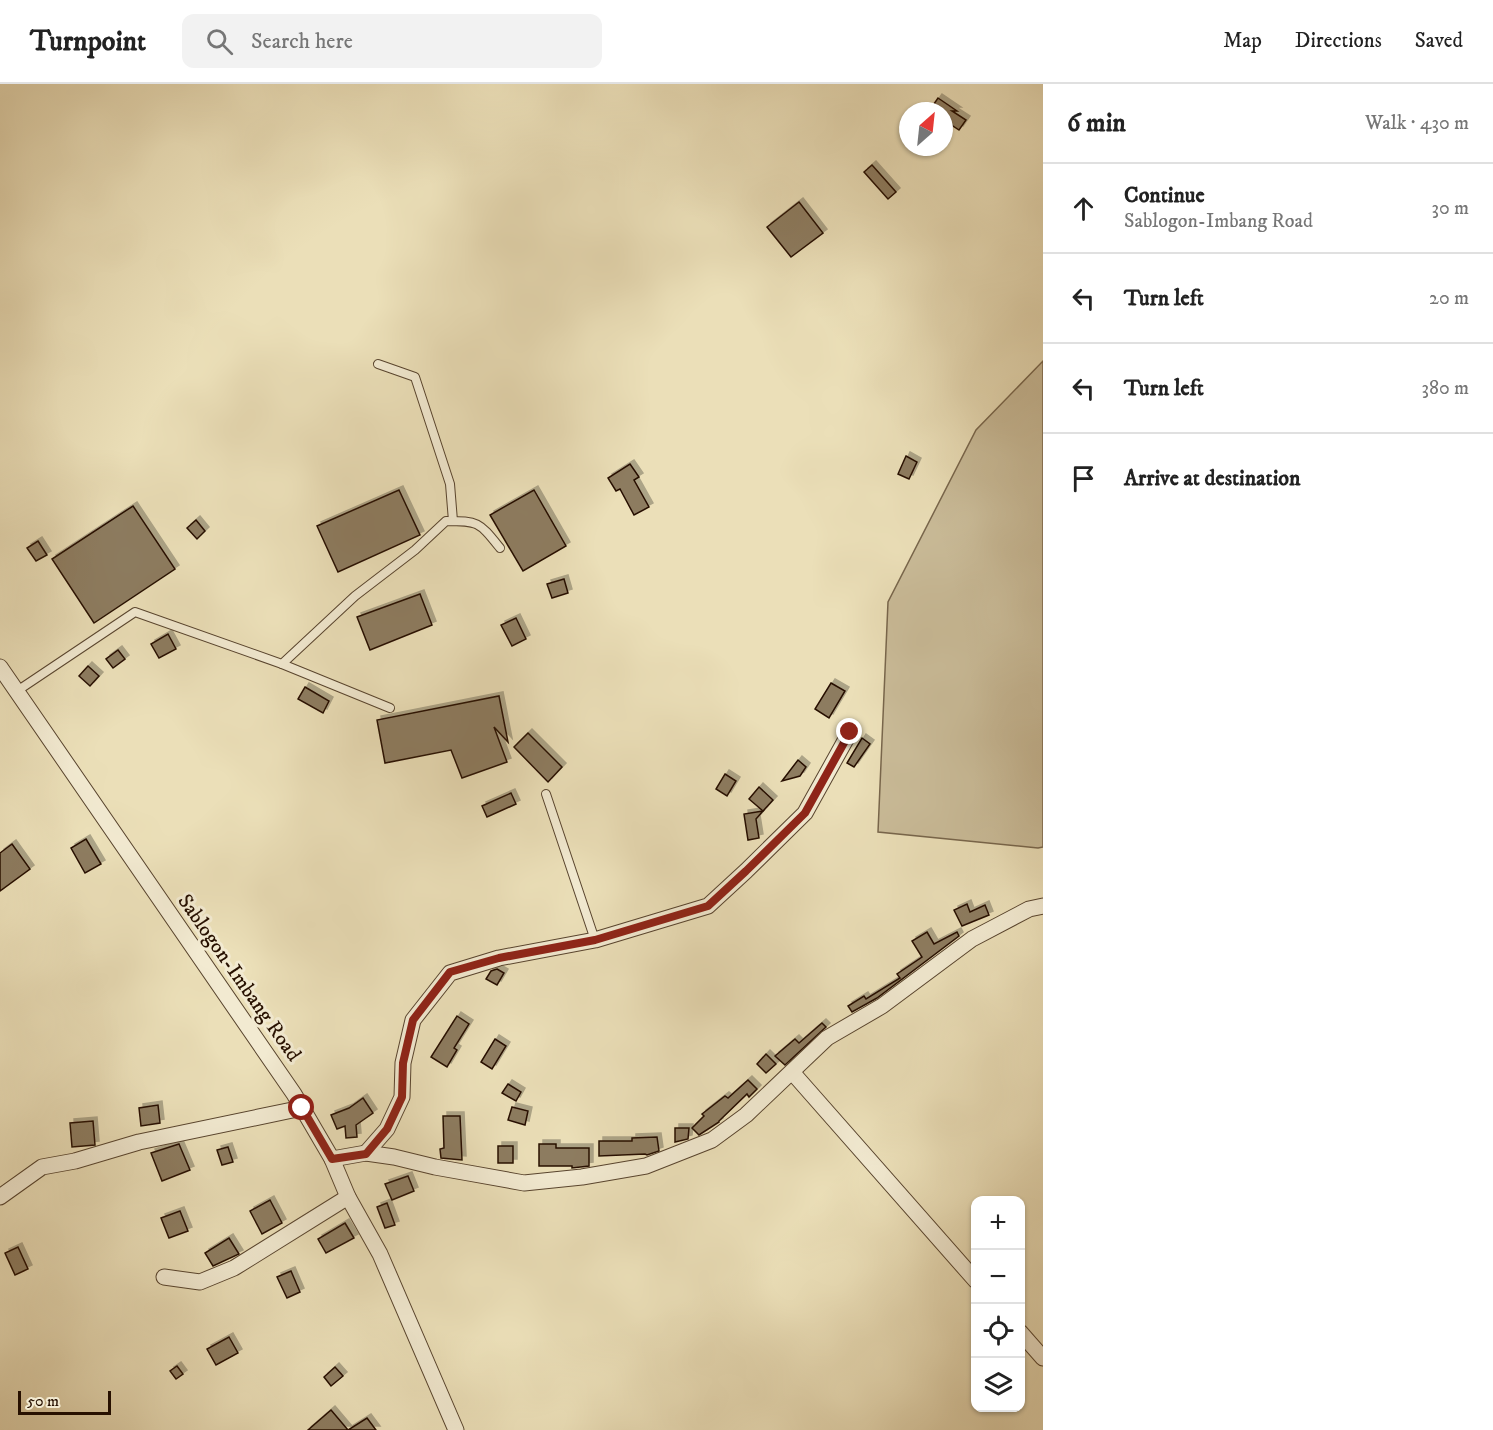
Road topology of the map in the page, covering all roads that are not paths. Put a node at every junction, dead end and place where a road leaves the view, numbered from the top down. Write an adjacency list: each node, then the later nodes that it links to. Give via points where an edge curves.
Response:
1 (378, 364): 2 (lane, via 415,377 450,484)
2 (453, 521): 3 (lane, via 482,525); 4 (lane, via 446,520 415,550 355,596)
3 (500, 548)
4 (282, 664): 6 (lane, via 135,612); 7 (lane)
5 (0, 667): 6 (street, Sablogon-Imbang Road)
6 (16, 691): 13 (street, Sablogon-Imbang Road)
7 (390, 708)
8 (850, 732): 11 (street, via 805,813 708,906)
9 (546, 794): 11 (lane)
10 (1043, 906): 12 (street, via 1029,909 972,939 882,1006 827,1038)
11 (595, 940): 14 (street, via 499,958 450,972 413,1020 403,1063 402,1097 387,1129)
12 (792, 1072): 14 (street, via 712,1140 646,1166 524,1183); 18 (street)
13 (302, 1108): 15 (street, Sablogon-Imbang Road); 16 (street, via 42,1167)
14 (366, 1154): 15 (street)
15 (332, 1159): 17 (street, Sablogon-Imbang Road)
16 (0, 1197)
17 (348, 1197): 19 (street, via 234,1268 200,1282); 22 (street, Sablogon-Imbang Road, via 380,1254)
18 (971, 1276)
19 (164, 1277)
20 (1025, 1338): 21 (street)
21 (1043, 1358)
22 (456, 1430)

